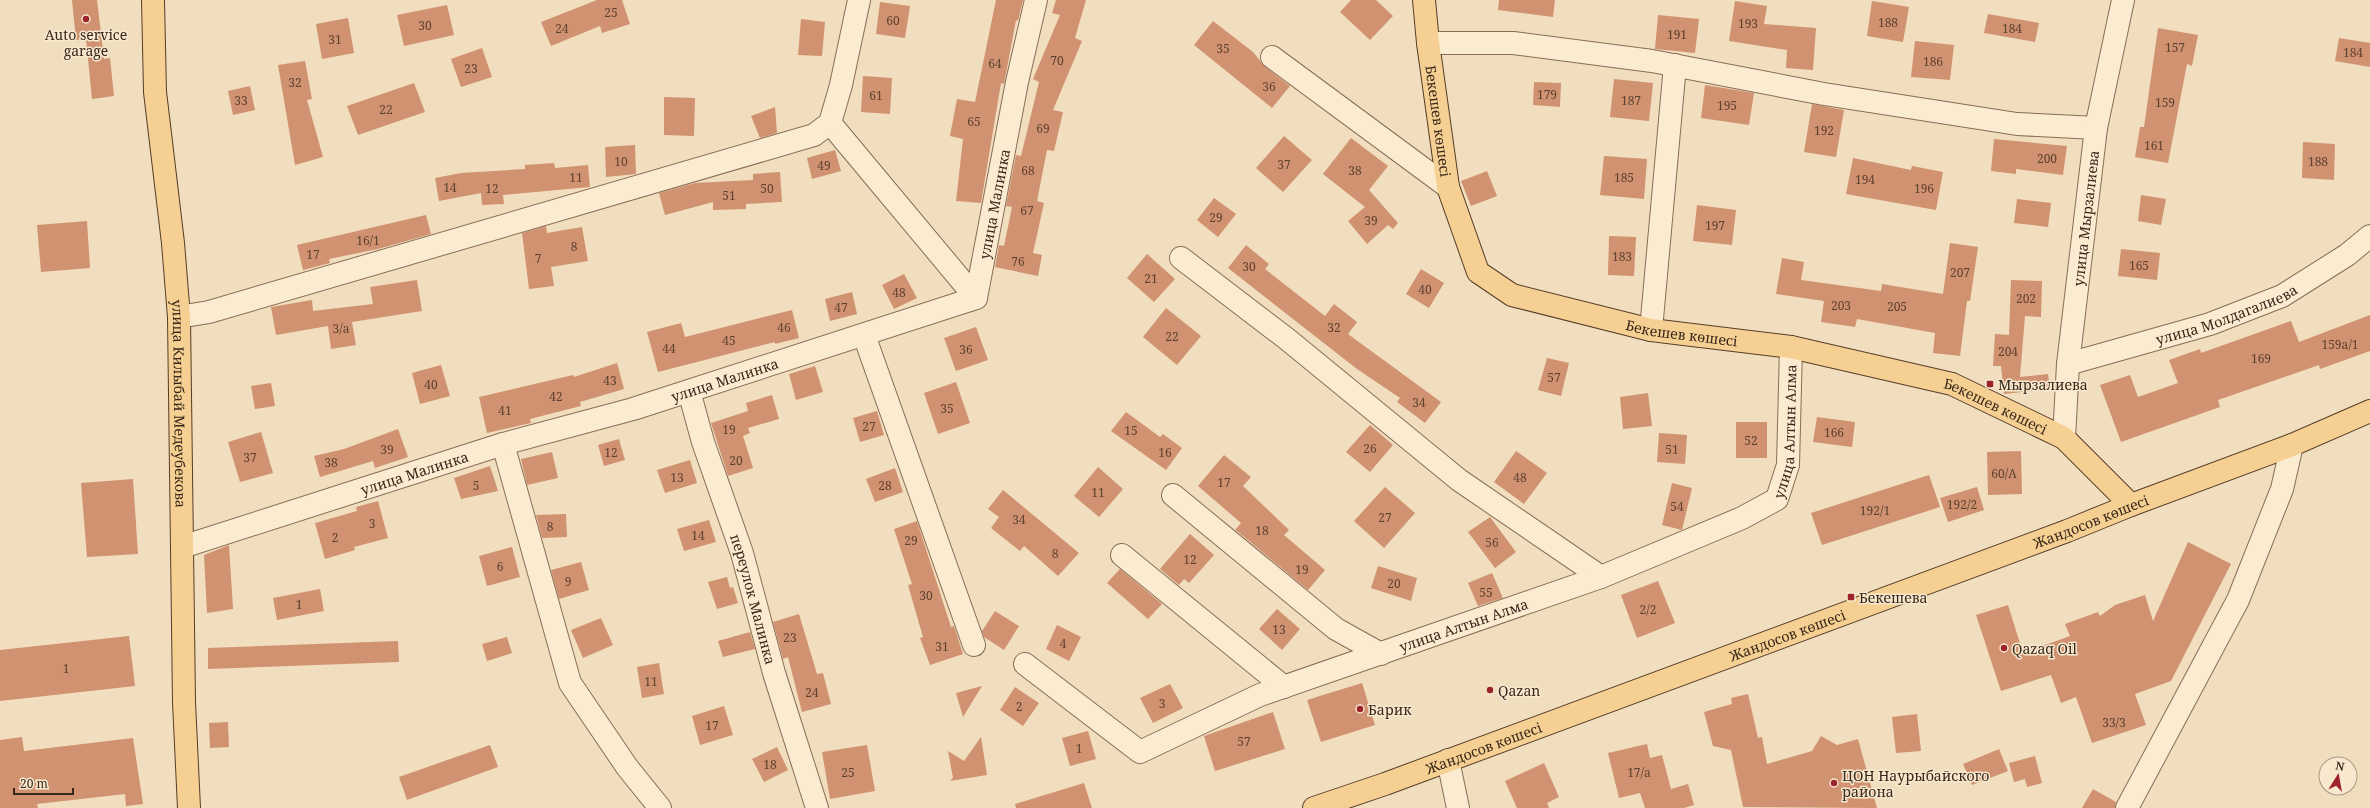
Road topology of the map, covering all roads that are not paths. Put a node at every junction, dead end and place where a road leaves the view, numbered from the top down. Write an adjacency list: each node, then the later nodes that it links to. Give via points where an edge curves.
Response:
1 (153, 0): 15 (main road, улица Килыбай Медеубекова, via 155,92)
2 (859, 0): 9 (street)
3 (1036, 0): 14 (street, улица Малинка, via 1017,82)
4 (1424, 0): 6 (main road, Бекешев көшесі)
5 (2123, 0): 10 (street, улица Мырзалиева)
6 (1428, 43): 8 (street, via 1513,43); 11 (main road, Бекешев көшесі)
7 (1272, 57): 11 (street)
8 (1675, 66): 10 (street, via 1824,94 2017,124); 16 (street)
9 (830, 124): 14 (street); 15 (street, via 814,136 224,308)
10 (2096, 128): 19 (street, улица Мырзалиева)
11 (1448, 187): 16 (main road, Бекешев көшесі, via 1478,272 1512,295)
12 (2370, 236): 19 (street, улица Молдагалиева, via 2347,255 2282,296 2210,324)
13 (1181, 258): 29 (street, via 1286,339 1459,480)
14 (976, 298): 17 (street, улица Малинка)
15 (180, 317): 27 (main road, улица Килыбай Медеубекова)
16 (1651, 330): 18 (main road, Бекешев көшесі)
17 (864, 335): 20 (street, улица Малинка); 30 (street)
18 (1791, 347): 22 (main road, Бекешев көшесі, via 1952,384); 29 (street, улица Алтын Алма, via 1788,465 1777,499 1742,518)
19 (2068, 364): 22 (street, улица Мырзалиева)
20 (689, 390): 23 (street, улица Малинка, via 633,409); 37 (street, переулок Малинка, via 703,442 742,553 774,673)
21 (2370, 411): 24 (main road, Жандосов көшесі)
22 (2064, 438): 26 (main road, Бекешев көшесі)
23 (503, 444): 27 (street, улица Малинка); 36 (street, via 570,682 627,767)
24 (2292, 445): 26 (main road, Жандосов көшесі); 40 (street, via 2282,489 2238,600)
25 (1173, 495): 31 (street, via 1336,629)
26 (2131, 505): 34 (main road, Жандосов көшесі, via 2030,545)
27 (182, 547): 35 (main road, улица Килыбай Медеубекова)
28 (1122, 555): 33 (street)
29 (1601, 577): 31 (street, улица Алтын Алма)
30 (974, 645)
31 (1381, 654): 33 (street, улица Алтын Алма)
32 (1025, 664): 33 (street, улица Алтын Алма, via 1140,752 1260,695)
33 (1284, 687)
34 (1448, 760): 38 (main road, Жандосов көшесі); 39 (street)
35 (188, 808)
36 (660, 808)
37 (817, 808)
38 (1314, 808)
39 (1458, 808)
40 (2127, 808)

